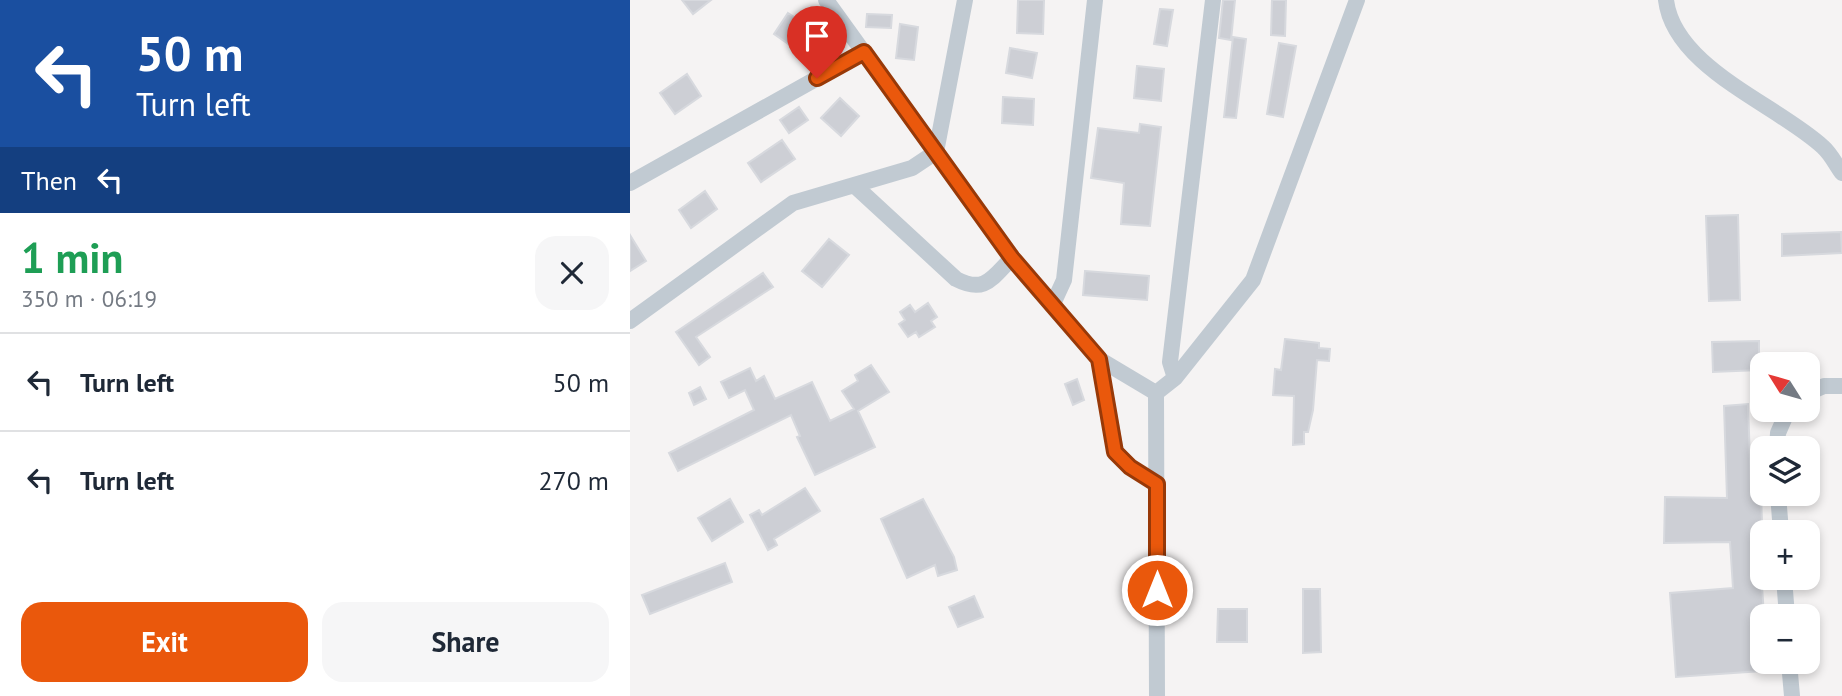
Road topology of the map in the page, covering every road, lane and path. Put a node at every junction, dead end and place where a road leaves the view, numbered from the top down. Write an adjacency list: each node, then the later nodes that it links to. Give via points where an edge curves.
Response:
1 (826, 0): 7 (street)
2 (965, 0): 8 (street)
3 (1096, 0): 13 (street, via 1063,279)
4 (1213, 0): 16 (street, via 1170,362)
5 (1357, 0): 16 (street, via 1253,280)
6 (1665, 0): 9 (street, via 1690,52 1824,148)
7 (864, 52): 8 (street); 10 (street)
8 (936, 152): 11 (street, via 912,168); 12 (street)
9 (1842, 173)
10 (630, 183)
11 (854, 185): 12 (street, via 956,279 971,287 990,281); 14 (street, via 793,203)
12 (1012, 258): 13 (street)
13 (1052, 304): 15 (street)
14 (630, 321)
15 (1099, 359): 19 (street); 20 (street, via 1115,452)
16 (1175, 378): 19 (street)
17 (1842, 386): 18 (street)
18 (1820, 388)
19 (1156, 393): 20 (street)
20 (1157, 484): 22 (street)
21 (1790, 674): 23 (street)
22 (1157, 696)
23 (1792, 696)

